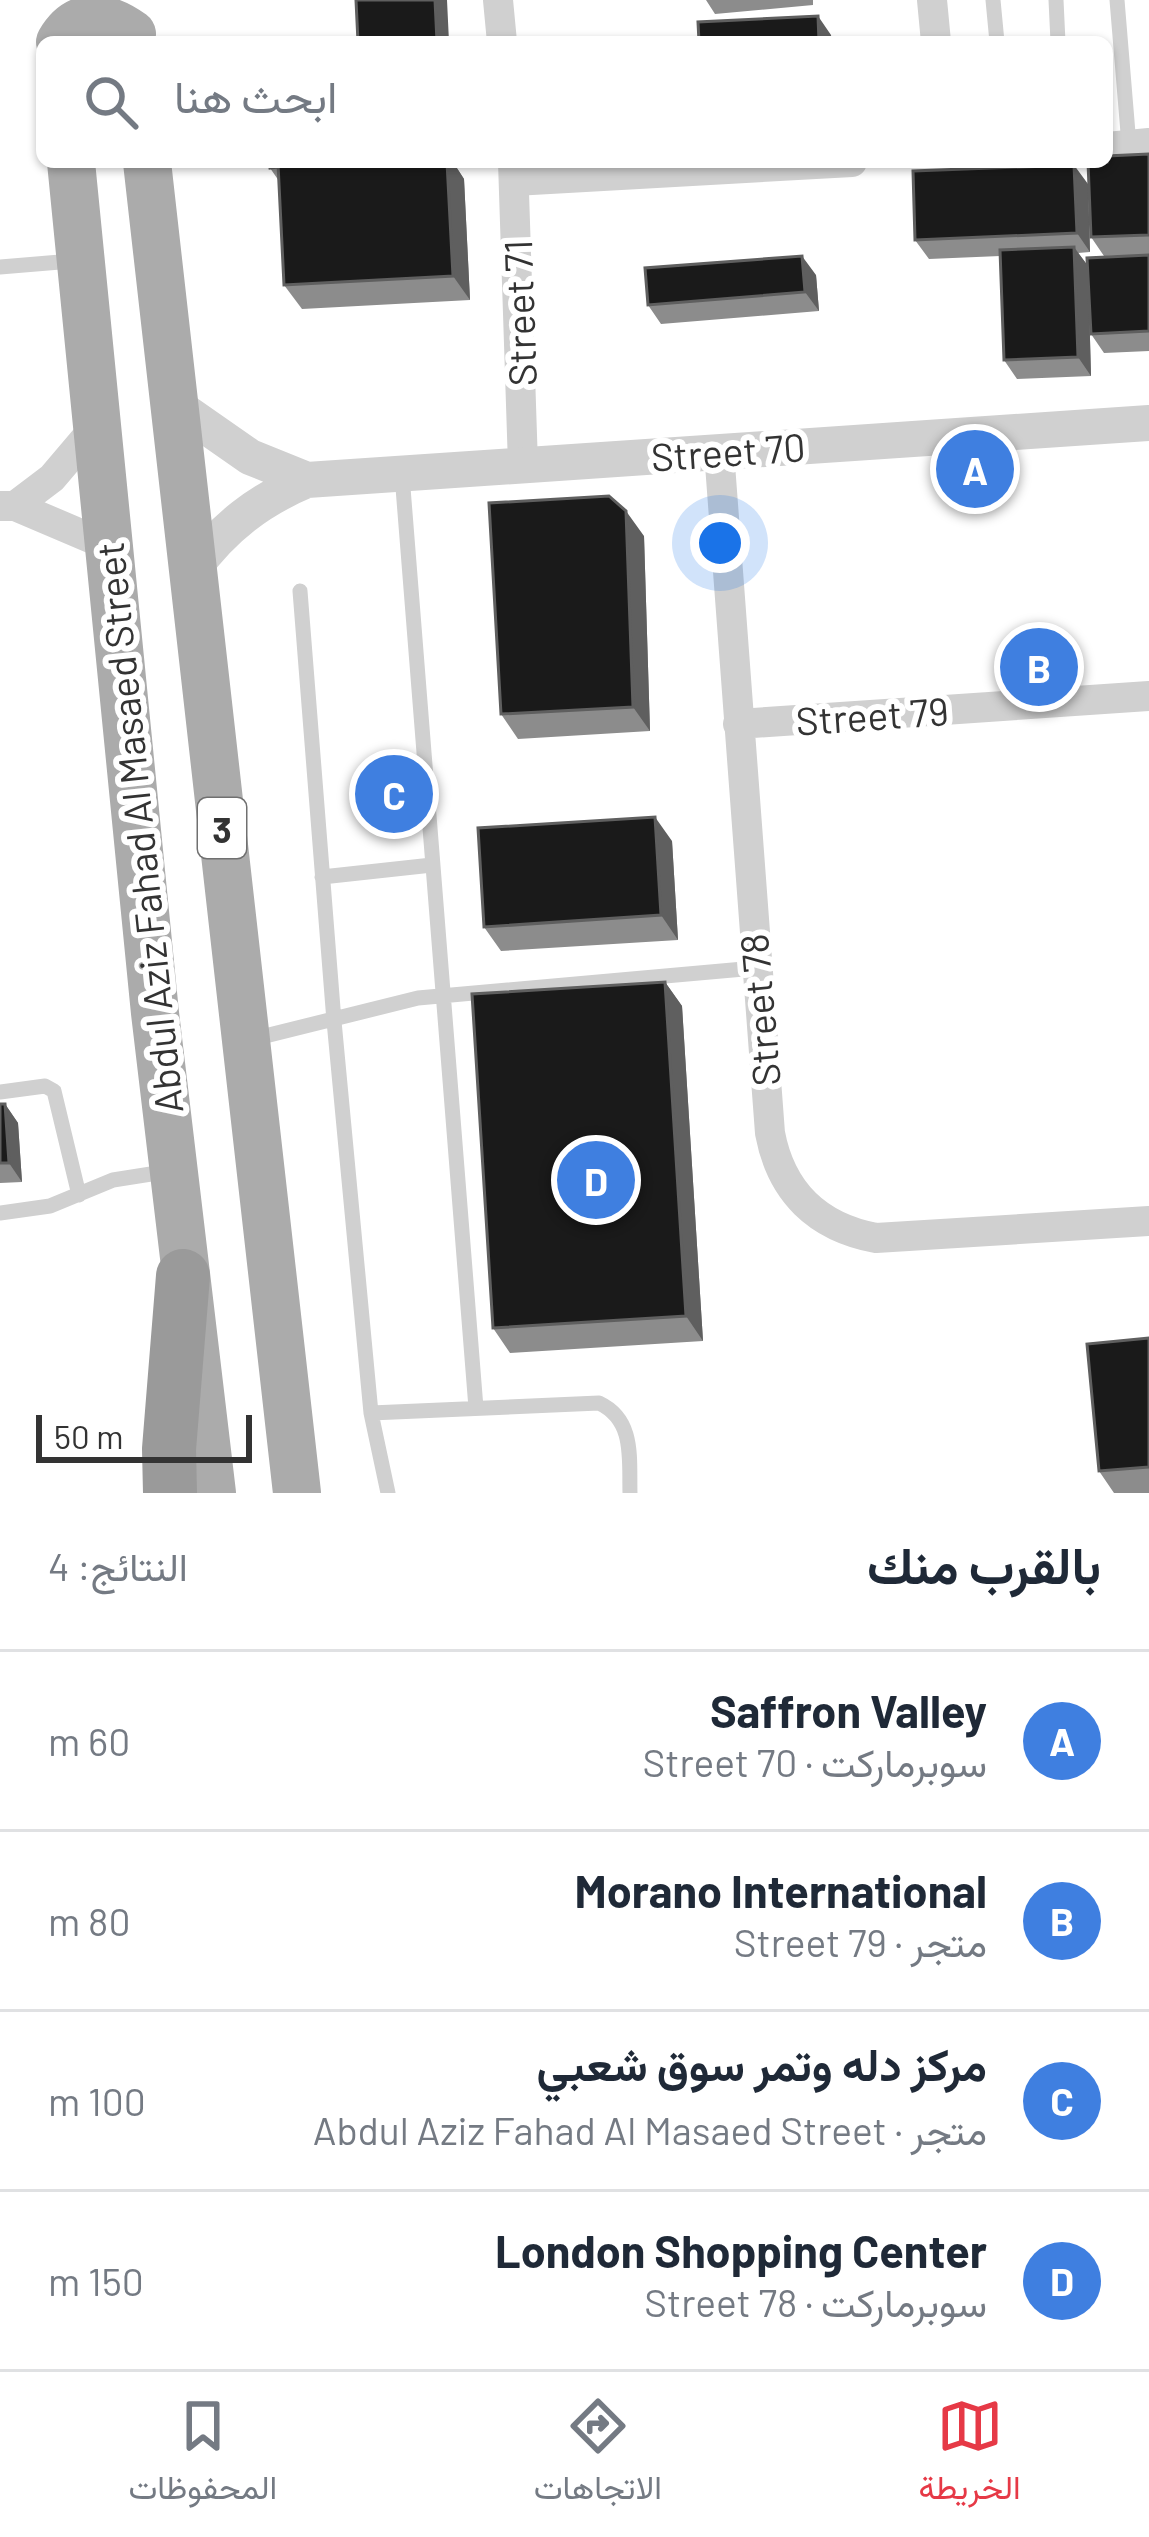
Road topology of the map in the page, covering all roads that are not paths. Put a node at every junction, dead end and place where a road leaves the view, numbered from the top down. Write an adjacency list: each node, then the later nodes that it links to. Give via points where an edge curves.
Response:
1 (54, 0): 8 (main road)
2 (498, 0): 10 (street)
3 (932, 0): 11 (street)
4 (993, 0): 12 (lane)
5 (1056, 0): 13 (lane)
6 (1117, 0): 14 (lane)
7 (132, 25): 9 (main road, via 88,19)
8 (59, 36)
9 (64, 36)
10 (501, 36)
11 (935, 36)
12 (997, 36)
13 (1058, 36)
14 (1128, 145)
15 (72, 168): 19 (main road, Abdul Aziz Fahad Al Masaed Street / 3)
16 (148, 168): 21 (main road, Abdul Aziz Fahad Al Masaed Street / 3)
17 (649, 168): 18 (street)
18 (514, 172): 25 (street, Street 71)
19 (81, 260): 20 (lane); 23 (main road, Abdul Aziz Fahad Al Masaed Street / 3)
20 (0, 267)
21 (174, 404): 27 (street, Street 70, via 250,457); 30 (main road, Abdul Aziz Fahad Al Masaed Street / 3)
22 (1149, 423): 24 (street, Street 70)
23 (98, 425): 28 (street, via 52,478); 29 (main road, Abdul Aziz Fahad Al Masaed Street / 3)
24 (719, 451): 25 (street, Street 70); 33 (street, Street 78)
25 (523, 464): 26 (street, Street 70)
26 (402, 472): 27 (street, Street 70); 34 (lane)
27 (307, 479): 30 (street, Street 70, via 231,524)
28 (7, 506): 29 (street)
29 (109, 546): 41 (main road, Abdul Aziz Fahad Al Masaed Street / 3)
30 (193, 569): 39 (main road, Abdul Aziz Fahad Al Masaed Street / 3)
31 (300, 590): 35 (lane)
32 (1149, 696): 33 (street, Street 79)
33 (738, 724): 36 (street, Street 78)
34 (432, 866): 35 (lane); 37 (lane)
35 (322, 878): 38 (lane)
36 (755, 968): 37 (lane); 44 (street, Street 78, via 774,1156 812,1213 876,1238)
37 (443, 995): 38 (lane); 46 (lane)
38 (334, 1021): 39 (lane); 48 (lane)
39 (245, 1041): 47 (main road, Abdul Aziz Fahad Al Masaed Street / 3)
40 (0, 1093): 42 (lane, via 55,1091)
41 (172, 1170): 42 (lane); 45 (main road, Abdul Aziz Fahad Al Masaed Street / 3)
42 (79, 1195): 43 (lane)
43 (0, 1213)
44 (1149, 1221)
45 (183, 1276): 49 (highway); 50 (main road, Abdul Aziz Fahad Al Masaed Street / 3)
46 (476, 1408): 48 (lane); 54 (lane, via 586,1402 611,1409 626,1430)
47 (286, 1411): 51 (main road, Abdul Aziz Fahad Al Masaed Street / 3); 52 (main road)
48 (371, 1413): 53 (lane)
49 (170, 1493)
50 (212, 1493)
51 (297, 1493)
52 (322, 1493)
53 (388, 1493)
54 (630, 1493)

